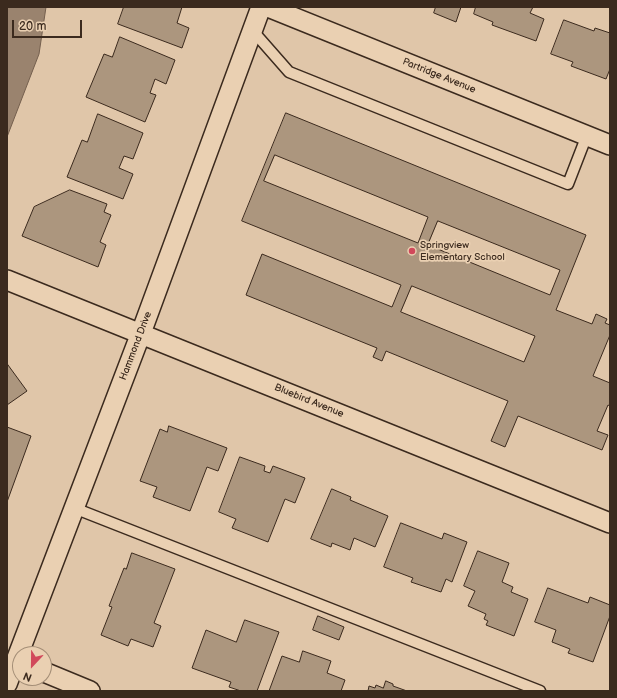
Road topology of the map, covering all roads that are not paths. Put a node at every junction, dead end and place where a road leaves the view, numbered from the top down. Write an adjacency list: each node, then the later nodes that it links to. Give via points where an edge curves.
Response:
1 (261, 7): 3 (street, Hammond Drive)
2 (268, 7): 4 (street, Partridge Avenue)
3 (253, 31): 4 (lane, via 289,72 568,184); 7 (street, Hammond Drive)
4 (587, 135): 5 (street, Partridge Avenue)
5 (610, 145)
6 (7, 280): 7 (street, Bluebird Avenue)
7 (141, 333): 8 (street, Hammond Drive); 9 (street, Bluebird Avenue)
8 (74, 508): 10 (street, Hammond Drive); 15 (lane)
9 (610, 523)
10 (24, 646)
11 (12, 674): 13 (street, Hammond Drive)
12 (52, 675): 14 (street)
13 (7, 684)
14 (90, 691)
15 (540, 691)

